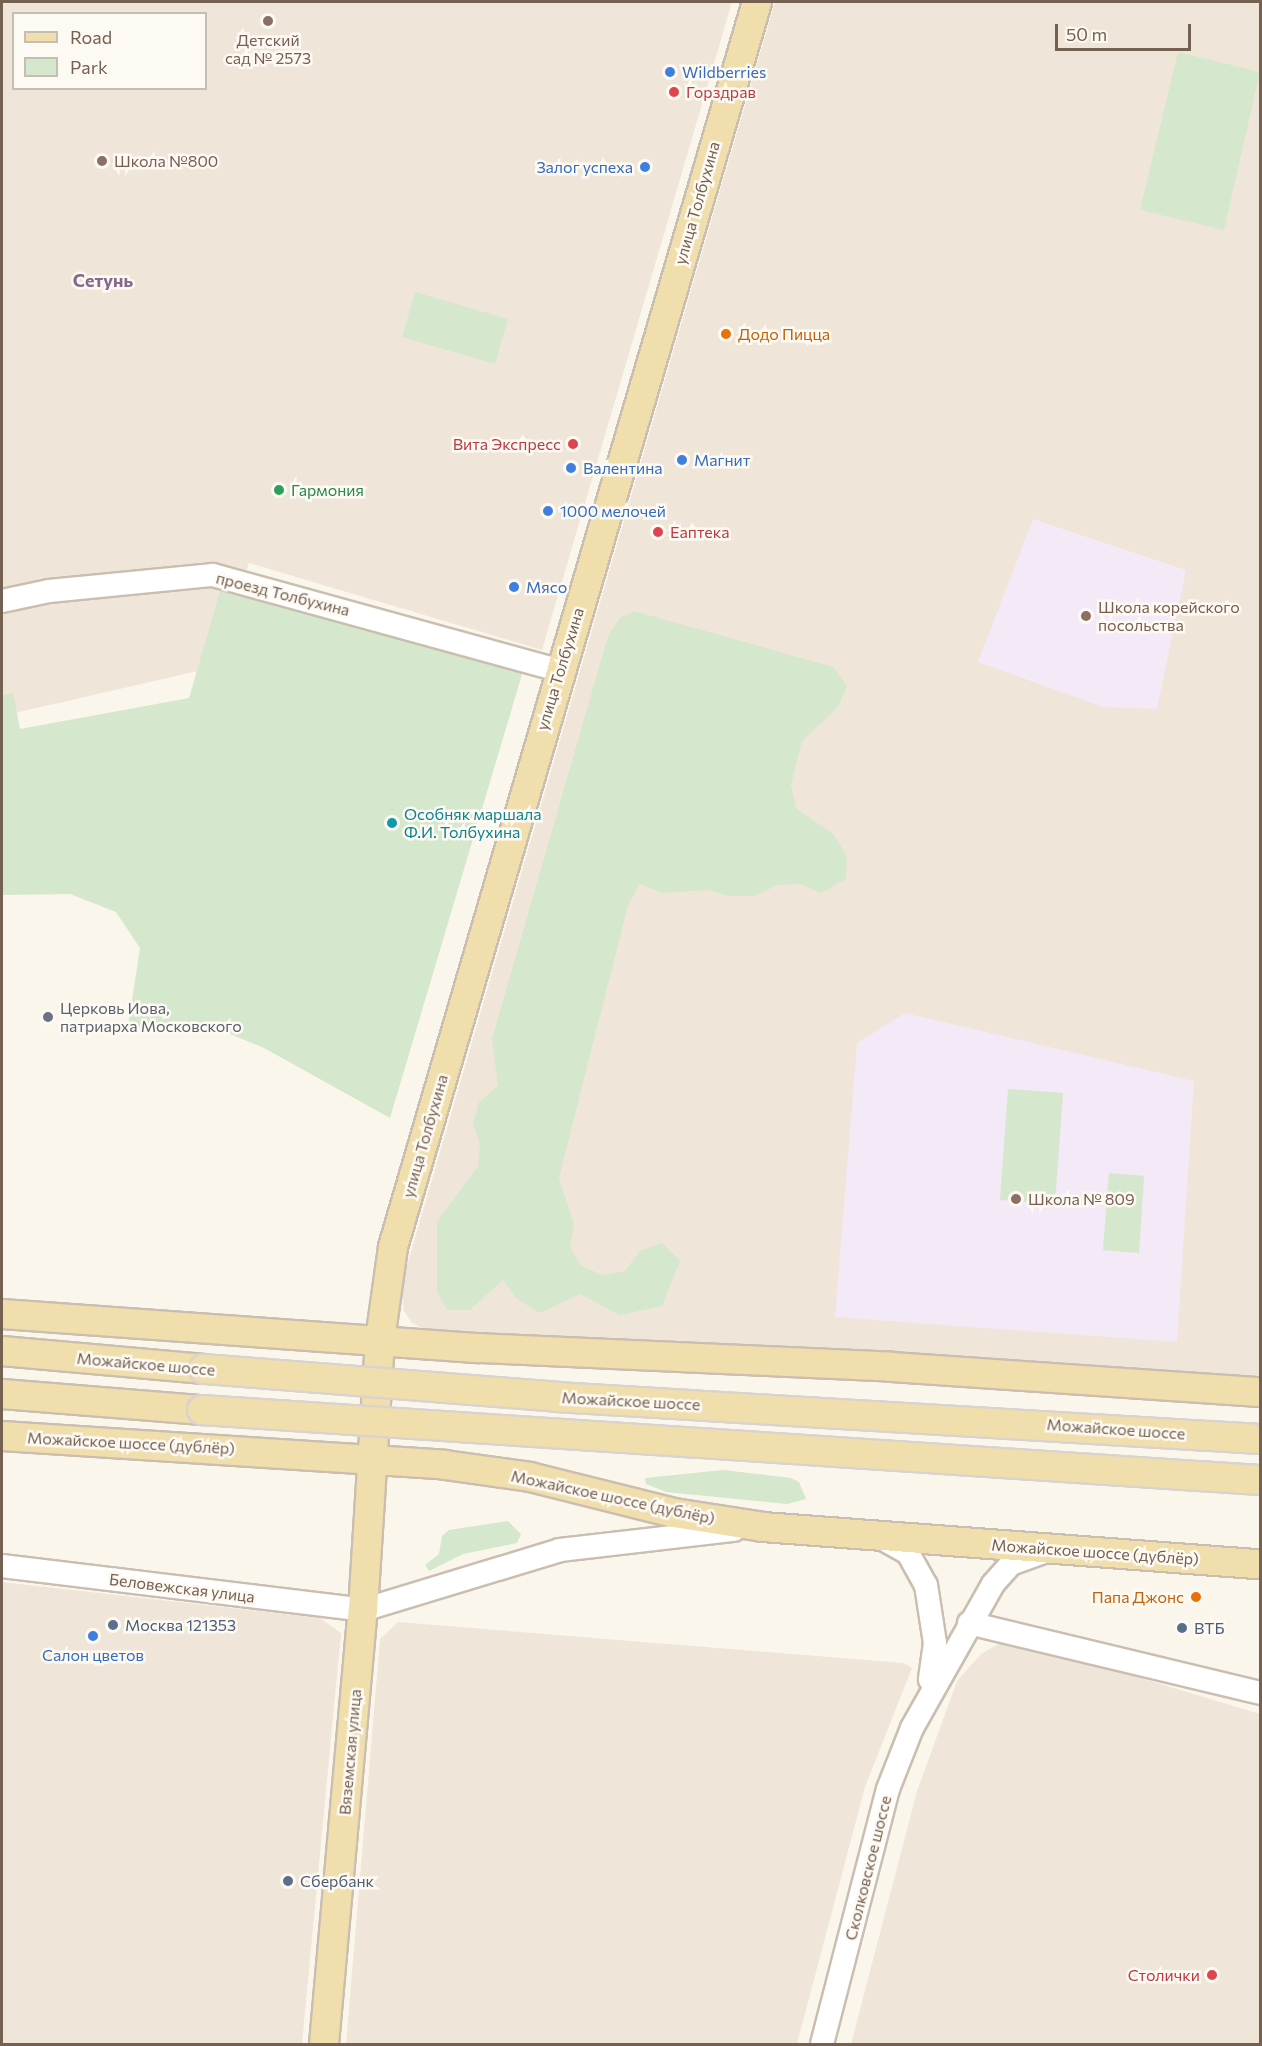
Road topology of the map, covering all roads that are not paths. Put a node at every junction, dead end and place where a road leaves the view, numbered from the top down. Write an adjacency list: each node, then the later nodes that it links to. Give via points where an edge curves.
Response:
1 (757, 2): 3 (main road, улица Толбухина)
2 (2, 601): 3 (street, проезд Толбухина, via 49,591 213,575)
3 (558, 670): 5 (main road, улица Толбухина, via 393,1247)
4 (2, 1314): 5 (main road)
5 (380, 1340): 7 (main road); 13 (main road, улица Толбухина)
6 (2, 1352): 12 (main road, Можайское шоссе, bridge, via 556,1397)
7 (1260, 1392)
8 (2, 1394): 14 (main road, bridge)
9 (2, 1431): 11 (main road)
10 (2, 1436): 11 (main road, Можайское шоссе (дублёр))
11 (44, 1436): 13 (main road, Можайское шоссе (дублёр))
12 (1260, 1438)
13 (371, 1459): 15 (main road, Можайское шоссе (дублёр), via 530,1477 674,1514); 20 (main road, Вяземская улица)
14 (1260, 1480)
15 (763, 1527): 16 (main road, Можайское шоссе (дублёр)); 20 (street, via 560,1550)
16 (875, 1536): 17 (main road, Можайское шоссе (дублёр)); 23 (street, Сколковское шоссе, via 908,1553 926,1585 935,1643)
17 (1057, 1549): 18 (main road, Можайское шоссе (дублёр)); 21 (street, Сколковское шоссе, via 1011,1564)
18 (1260, 1564)
19 (2, 1566): 20 (street, Беловежская улица)
20 (363, 1610): 24 (main road, Вяземская улица)
21 (969, 1623): 22 (street); 23 (street, Сколковское шоссе)
22 (1260, 1694)
23 (928, 1697): 25 (street, Сколковское шоссе, via 888,1789)
24 (324, 2044)
25 (822, 2044)

